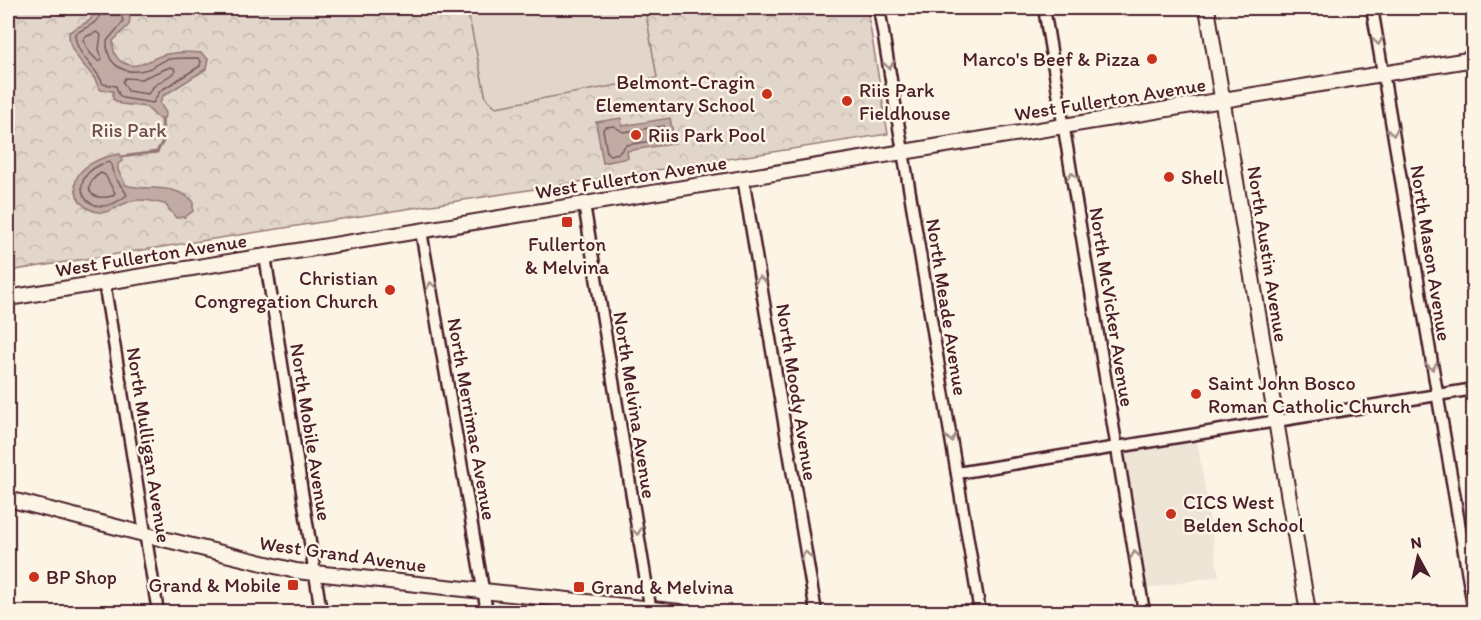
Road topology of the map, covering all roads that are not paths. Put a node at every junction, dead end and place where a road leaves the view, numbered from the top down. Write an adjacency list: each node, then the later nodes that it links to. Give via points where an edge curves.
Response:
1 (879, 8): 9 (street, North Meade Avenue, one-way to 9)
2 (1044, 8): 8 (street, North McVicker Avenue)
3 (1207, 8): 7 (main road, North Austin Avenue)
4 (1372, 8): 6 (street, North Mason Avenue, one-way to 6)
5 (1473, 59): 6 (main road, West Fullerton Avenue)
6 (1383, 74): 7 (main road, West Fullerton Avenue); 17 (street, North Mason Avenue, one-way to 17)
7 (1223, 100): 8 (main road, West Fullerton Avenue); 18 (main road, North Austin Avenue)
8 (1063, 126): 9 (main road, West Fullerton Avenue); 19 (street, North McVicker Avenue, one-way to 8)
9 (903, 152): 10 (main road, West Fullerton Avenue); 20 (street, North Meade Avenue, one-way to 20)
10 (743, 178): 11 (main road, West Fullerton Avenue); 31 (street, North Moody Avenue, one-way to 10)
11 (584, 204): 12 (main road, West Fullerton Avenue); 25 (street, North Melvina Avenue, one-way to 25)
12 (421, 231): 13 (main road, West Fullerton Avenue); 24 (street, North Merrimac Avenue, one-way to 12)
13 (265, 256): 14 (main road, West Fullerton Avenue); 23 (street, North Mobile Avenue)
14 (104, 282): 15 (main road, West Fullerton Avenue); 22 (street, North Mulligan Avenue)
15 (8, 298)
16 (1473, 389): 17 (street)
17 (1437, 395): 18 (street); 26 (street, North Mason Avenue)
18 (1276, 421): 19 (street); 34 (main road, North Austin Avenue)
19 (1117, 447): 20 (street); 33 (street, North McVicker Avenue, one-way to 19)
20 (957, 473): 32 (street, North Meade Avenue)
21 (8, 499): 22 (main road, West Grand Avenue)
22 (145, 535): 23 (main road, West Grand Avenue); 27 (street, North Mulligan Avenue)
23 (315, 573): 24 (main road, West Grand Avenue); 28 (street, North Mobile Avenue)
24 (483, 592): 25 (main road, West Grand Avenue); 29 (street, North Merrimac Avenue)
25 (650, 611): 30 (main road, West Grand Avenue)
26 (1473, 611)
27 (158, 612)
28 (321, 612)
29 (487, 612)
30 (680, 612)
31 (816, 612)
32 (980, 612)
33 (1144, 612)
34 (1308, 612)

